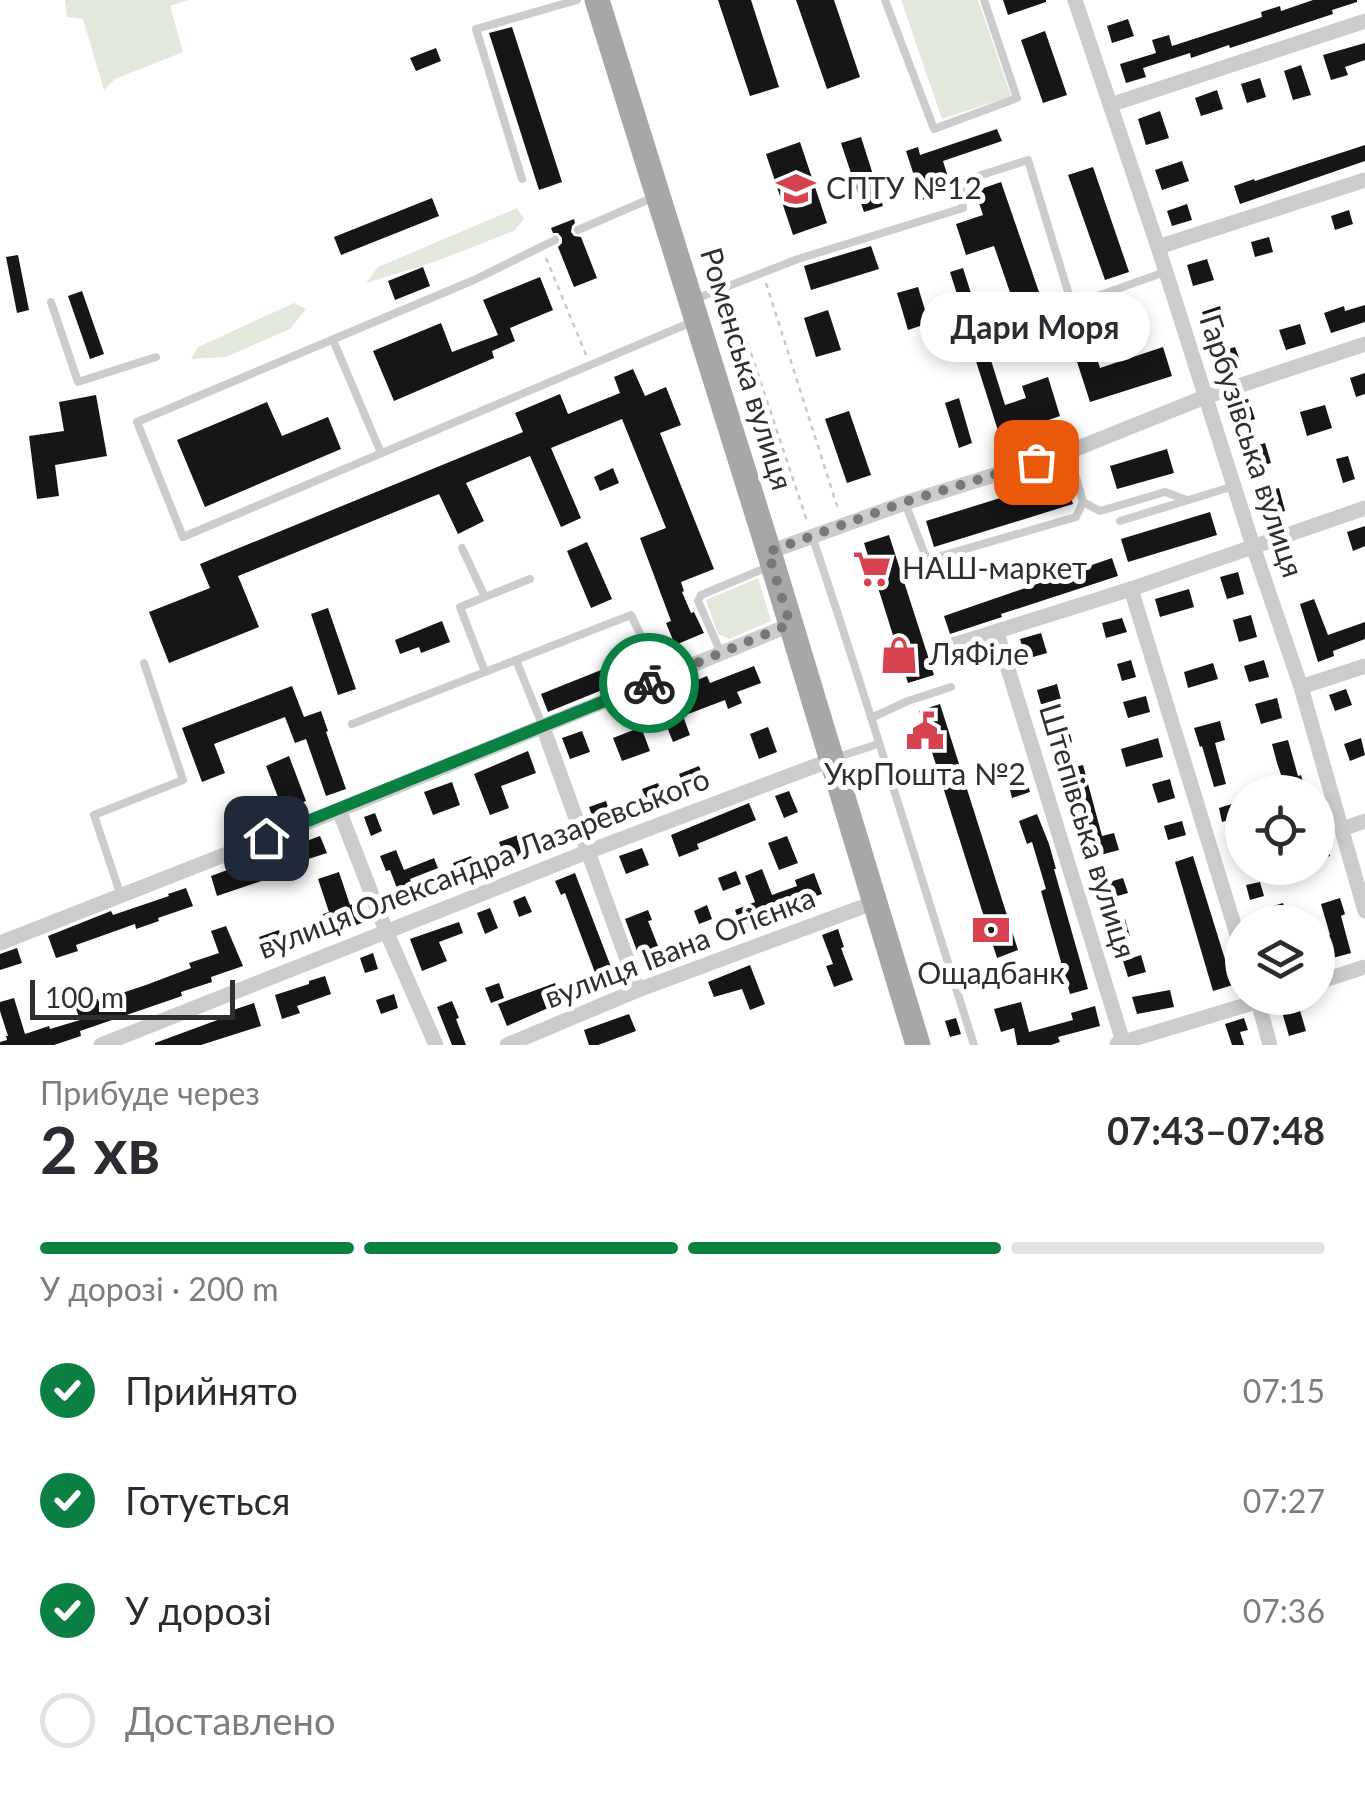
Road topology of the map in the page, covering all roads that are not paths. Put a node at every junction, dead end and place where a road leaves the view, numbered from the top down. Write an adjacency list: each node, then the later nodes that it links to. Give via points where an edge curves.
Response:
1 (577, 0): 8 (lane, via 476,29)
2 (597, 0): 10 (main road, Роменська вулиця)
3 (885, 0): 4 (lane, via 934,129 1017,98)
4 (984, 0)
5 (1075, 0): 7 (street, Гарбузівська вулиця)
6 (1365, 21): 7 (street)
7 (1110, 105): 13 (street, Гарбузівська вулиця)
8 (522, 179)
9 (1365, 180): 13 (street)
10 (658, 195): 11 (lane); 16 (main road, Роменська вулиця)
11 (578, 230)
12 (556, 240): 17 (lane)
13 (1158, 247): 14 (street, Гарбузівська вулиця)
14 (1166, 272): 16 (lane, via 1072,305 1028,160 960,182 963,208 763,273); 20 (street, Гарбузівська вулиця)
15 (51, 302): 19 (lane, via 78,382)
16 (693, 311): 22 (lane, via 590,365); 32 (main road, Роменська вулиця)
17 (333, 340): 22 (lane); 22 (lane, via 137,422 183,537)
18 (1365, 344): 20 (street)
19 (156, 357)
20 (1206, 397): 21 (street); 23 (street, Гарбузівська вулиця)
21 (1068, 452): 25 (street); 26 (lane)
22 (381, 453)
23 (1234, 486): 24 (lane); 30 (street, Гарбузівська вулиця)
24 (1187, 500): 26 (lane, via 1165,492 1100,511); 28 (lane)
25 (905, 502): 26 (lane, via 927,560 1076,518); 29 (street)
26 (1082, 502)
27 (1365, 508): 30 (street)
28 (1120, 521)
29 (812, 536): 32 (street); 47 (lane)
30 (1253, 546): 34 (street); 46 (street, Гарбузівська вулиця)
31 (462, 548): 35 (lane)
32 (770, 558): 36 (main road, Роменська вулиця); 40 (lane, via 700,595)
33 (530, 579): 35 (lane)
34 (1131, 590): 37 (street); 58 (street)
35 (484, 597): 44 (lane, via 460,608)
36 (790, 624): 40 (street); 51 (main road, Роменська вулиця)
37 (997, 633): 38 (street); 67 (street, Штепівська вулиця)
38 (947, 647)
39 (648, 650): 41 (lane, via 631,615)
40 (721, 653): 49 (street, via 657,674)
41 (516, 660): 44 (lane); 49 (lane)
42 (144, 663): 56 (lane, via 183,780 94,814)
43 (1365, 666): 46 (street)
44 (486, 672): 48 (lane)
45 (951, 687): 47 (lane)
46 (1301, 687): 54 (street, Гарбузівська вулиця)
47 (871, 718): 50 (lane)
48 (352, 724)
49 (544, 727): 52 (street); 55 (street)
50 (878, 744): 51 (lane); 72 (lane)
51 (831, 760): 55 (street, вулиця Олександра Лазаревського); 57 (main road, Роменська вулиця)
52 (339, 810): 56 (street); 60 (street)
53 (1365, 821): 54 (street)
54 (1342, 829): 59 (street, Гарбузівська вулиця)
55 (587, 852): 60 (street, вулиця Олександра Лазаревського); 64 (street)
56 (121, 896): 61 (street)
57 (873, 903): 64 (street, вулиця Івана Огієнка); 71 (main road, Роменська вулиця)
58 (1228, 905)
59 (1365, 911)
60 (386, 931): 68 (street, вулиця Олександра Лазаревського); 69 (street)
61 (0, 943)
62 (1365, 967): 63 (street)
63 (1335, 977)
64 (638, 990): 70 (street, вулиця Івана Огієнка)
65 (1225, 1010): 67 (street)
66 (1264, 1015): 73 (street)
67 (1120, 1044)
68 (102, 1045)
69 (436, 1045)
70 (507, 1045)
71 (918, 1045)
72 (974, 1045)
73 (1270, 1045)

